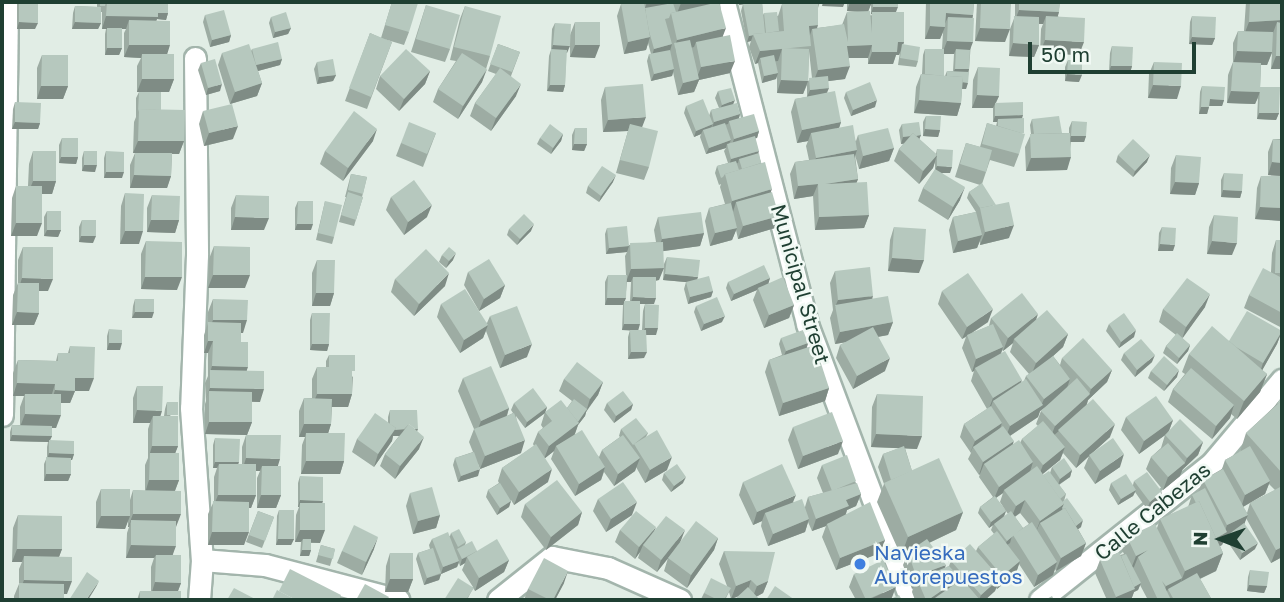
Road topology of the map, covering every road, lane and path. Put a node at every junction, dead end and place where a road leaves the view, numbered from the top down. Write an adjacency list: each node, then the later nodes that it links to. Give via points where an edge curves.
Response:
1 (8, 2): 5 (street)
2 (724, 2): 11 (street, Municipal Street, via 807,324)
3 (195, 58): 6 (street, via 197,255 191,408)
4 (1282, 380): 12 (street, Calle Cabezas, via 1212,463)
5 (2, 415)
6 (202, 560): 7 (street); 8 (street, via 265,565)
7 (199, 600)
8 (398, 600)
9 (498, 600): 10 (street, via 552,558 608,568)
10 (680, 600)
11 (911, 600)
12 (1040, 600)

